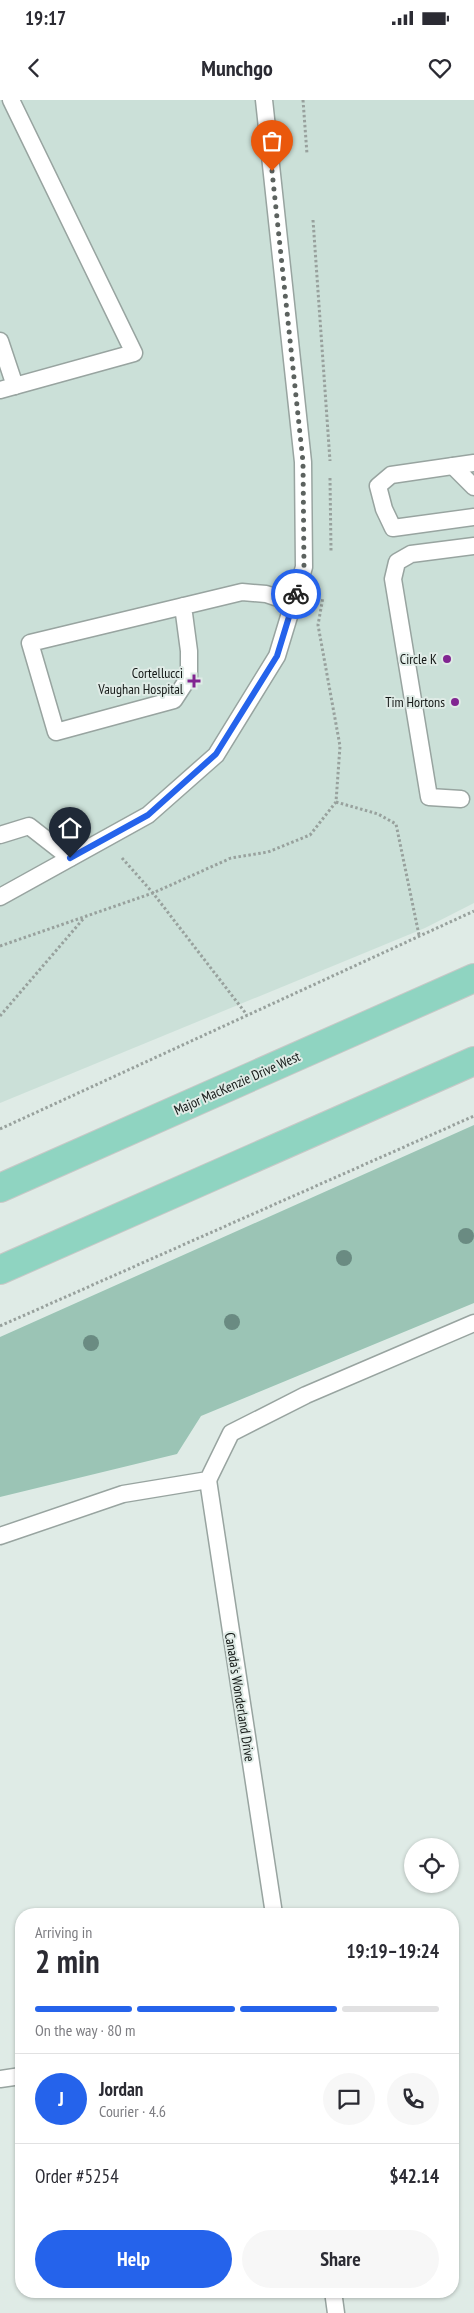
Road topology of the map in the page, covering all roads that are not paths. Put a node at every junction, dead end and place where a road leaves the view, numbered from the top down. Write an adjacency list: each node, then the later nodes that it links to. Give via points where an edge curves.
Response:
1 (12, 100): 4 (lane, via 134,354)
2 (264, 100): 10 (lane, via 303,462 304,567)
3 (0, 342): 4 (lane)
4 (7, 388)
5 (474, 463): 6 (lane)
6 (453, 466): 7 (lane); 8 (lane, via 391,475 378,486 384,509 393,528)
7 (474, 487)
8 (474, 517)
9 (474, 546): 12 (lane, via 411,554 397,562 393,579 429,797)
10 (293, 603): 11 (lane, via 266,594 242,592); 14 (lane, via 277,656 216,754 148,815)
11 (183, 606): 11 (lane, via 30,642 56,732 174,700 189,677)
12 (462, 799)
13 (0, 835): 14 (lane, via 29,826)
14 (70, 858): 15 (lane)
15 (0, 897)
16 (474, 978): 18 (main road, Major MacKenzie Drive West)
17 (474, 1061): 19 (main road)
18 (0, 1188)
19 (0, 1270)
20 (474, 1323): 21 (lane, via 306,1395 231,1433)
21 (208, 1480): 22 (lane, via 123,1494); 23 (lane, Canada's Wonderland Drive)
22 (0, 1536)
23 (273, 1908)
24 (15, 2077): 25 (lane)
25 (0, 2080)
26 (334, 2298): 27 (lane)
27 (336, 2313)

